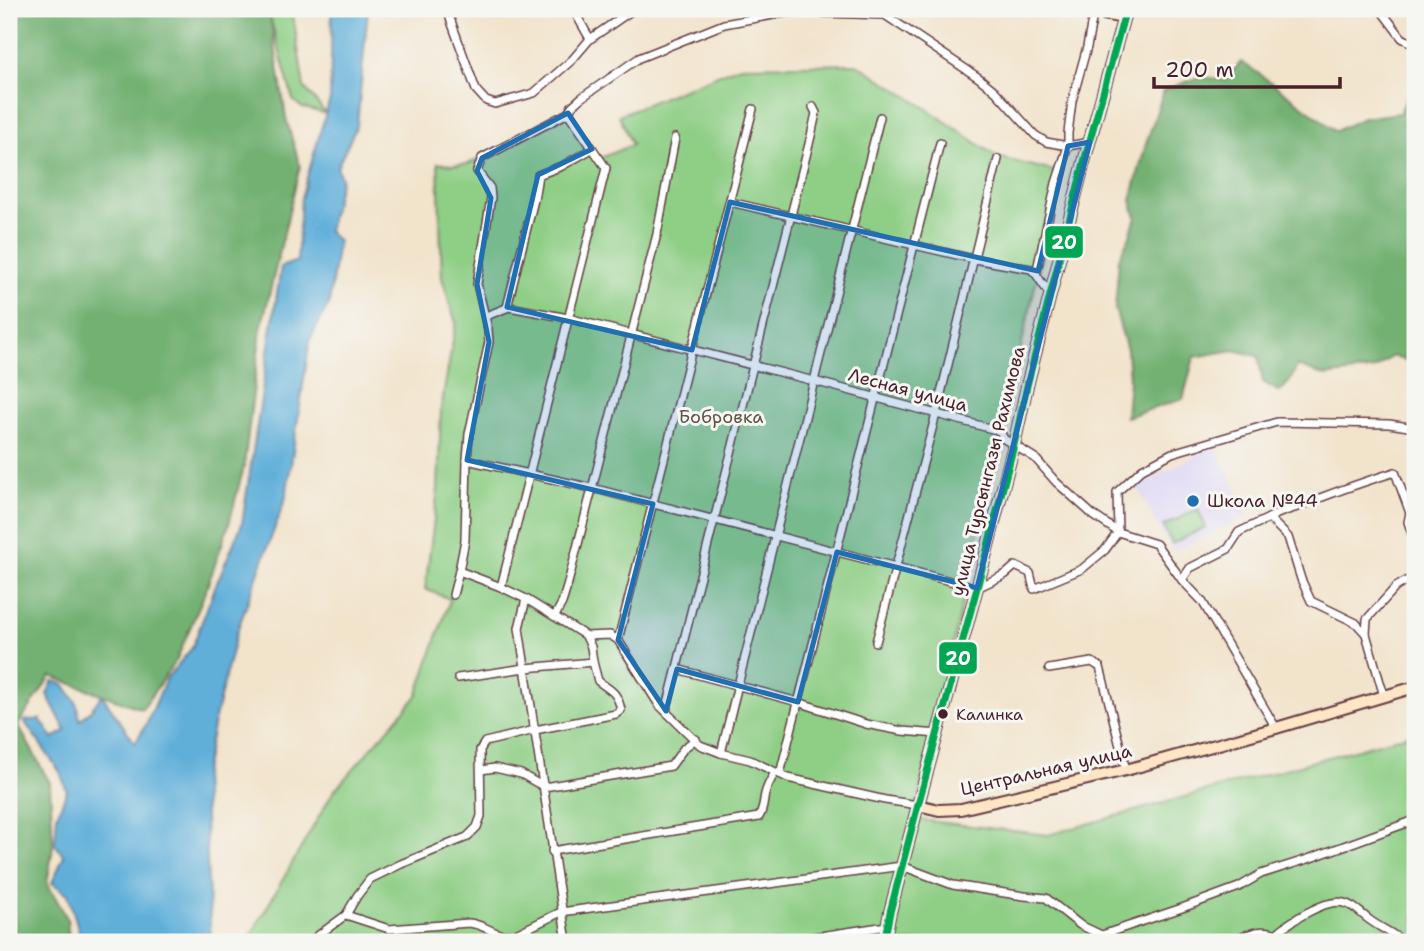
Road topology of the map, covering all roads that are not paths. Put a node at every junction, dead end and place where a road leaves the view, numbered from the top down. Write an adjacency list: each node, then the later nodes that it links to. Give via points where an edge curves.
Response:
1 (573, 9): 11 (street)
2 (634, 9): 11 (street)
3 (1055, 9): 8 (street)
4 (1134, 9): 10 (street)
5 (1380, 9): 12 (street, via 1402,38)
6 (447, 10): 11 (street, via 476,90 486,102 495,104 534,93)
7 (790, 11): 9 (street); 15 (street, via 724,24 639,58 581,98)
8 (1094, 11): 10 (street); 20 (street, via 1072,101)
9 (886, 12): 20 (street, via 995,91 1035,135)
10 (1125, 13): 18 (street, улица Турсынгазы Рахимова)
11 (590, 39)
12 (1415, 45)
13 (813, 107): 24 (street, via 816,113)
14 (752, 109): 23 (street)
15 (568, 113): 21 (street); 31 (street, via 482,158 477,171 491,188 477,275)
16 (880, 117): 25 (street)
17 (675, 138): 33 (street)
18 (1090, 142): 20 (street); 29 (street, улица Турсынгазы Рахимова)
19 (940, 143): 26 (street)
20 (1068, 146): 28 (street)
21 (592, 149): 30 (street, via 538,175); 32 (street, via 606,168)
22 (998, 159): 27 (street)
23 (730, 202): 24 (street); 34 (street)
24 (790, 216): 25 (street); 35 (street)
25 (851, 230): 26 (street); 36 (street)
26 (914, 246): 27 (street); 37 (street)
27 (974, 260): 28 (street); 38 (street)
28 (1037, 274): 29 (street)
29 (1050, 295): 40 (street, улица Турсынгазы Рахимова)
30 (507, 307): 31 (street); 32 (street, Лесная улица)
31 (486, 316): 41 (street, via 489,342)
32 (568, 318): 33 (street, Лесная улица); 42 (street)
33 (631, 335): 34 (street, Лесная улица); 43 (street)
34 (692, 350): 35 (street, Лесная улица); 44 (street)
35 (753, 366): 36 (street, Лесная улица); 46 (street)
36 (814, 381): 37 (street, Лесная улица); 48 (street)
37 (876, 398): 38 (street, Лесная улица); 50 (street)
38 (936, 414): 40 (street, Лесная улица, via 1000,431); 51 (street)
39 (1415, 428): 47 (street, via 1278,422 1172,453 1142,469 1117,492)
40 (1014, 445): 47 (street, Лесная улица, via 1035,458 1056,482); 56 (street, улица Турсынгазы Рахимова)
41 (467, 460): 42 (street); 52 (street, via 466,529)
42 (529, 474): 43 (street); 55 (street)
43 (592, 488): 44 (street); 59 (street)
44 (653, 504): 46 (street); 62 (street)
45 (1269, 518): 49 (street, via 1395,472); 54 (street, via 1239,532 1228,549 1190,568); 60 (street, via 1288,537 1311,601 1356,623)
46 (714, 520): 48 (street); 66 (street)
47 (1118, 533): 54 (street, Лесная улица, via 1156,544); 56 (street, via 1082,569 1034,589 1030,573 1015,566)
48 (775, 535): 50 (street); 69 (street)
49 (1415, 543)
50 (836, 552): 51 (street); 72 (street)
51 (896, 567): 56 (street); 63 (street)
52 (459, 571): 55 (street); 57 (street)
53 (1415, 574): 60 (street, via 1396,587 1367,619)
54 (1182, 580): 74 (street, Лесная улица, via 1202,601)
55 (501, 587): 58 (street)
56 (977, 588): 76 (street, улица Турсынгазы Рахимова)
57 (453, 595)
58 (526, 599): 59 (street); 65 (street, via 519,628)
59 (555, 616): 61 (street)
60 (1366, 634): 71 (street)
61 (586, 636): 62 (street, via 610,635); 64 (street)
62 (618, 640): 73 (street, Центральная улица)
63 (876, 642)
64 (593, 662): 65 (street); 75 (street, via 598,681 611,688 621,710)
65 (525, 668): 68 (street); 75 (street)
66 (677, 669): 69 (street); 73 (street)
67 (1049, 669): 80 (street, via 1092,662 1100,667)
68 (458, 678)
69 (737, 684): 72 (street); 78 (street)
70 (1415, 687): 71 (street, Центральная улица)
71 (1384, 696): 74 (street, Центральная улица)
72 (798, 702): 76 (street, via 866,724); 81 (street)
73 (666, 711): 77 (street, Центральная улица)
74 (1276, 728): 80 (street, Центральная улица)
75 (535, 730): 79 (street, via 485,742 480,750); 82 (street)
76 (938, 734): 83 (street, улица Турсынгазы Рахимова)
77 (696, 739): 78 (street, Центральная улица); 82 (street, via 671,766)
78 (721, 753): 81 (street, Центральная улица)
79 (481, 770): 82 (street, via 521,774); 88 (street, via 477,827 467,837 370,879)
80 (1126, 770): 83 (street, Центральная улица, via 961,809)
81 (778, 773): 83 (street, Центральная улица); 85 (street, via 769,782 759,817)
82 (544, 787): 85 (street)
83 (918, 805): 86 (street, улица Турсынгазы Рахимова)
84 (1415, 820): 91 (street)
85 (552, 851): 87 (street)
86 (902, 866): 87 (street); 89 (street, улица Турсынгазы Рахимова); 91 (street, via 953,885 1046,898 1080,925)
87 (561, 912): 88 (street, via 502,936 479,924 389,929); 93 (street)
88 (346, 915): 92 (street)
89 (887, 926): 94 (street); 95 (street, улица Турсынгазы Рахимова)
90 (1276, 934): 97 (street, via 1268,930); 98 (street); 99 (street, via 1335,901 1359,910)
91 (1102, 935): 96 (street)
92 (315, 942)
93 (567, 942)
94 (780, 942)
95 (884, 942)
96 (1116, 942)
97 (1226, 942)
98 (1284, 942)
99 (1404, 942)

